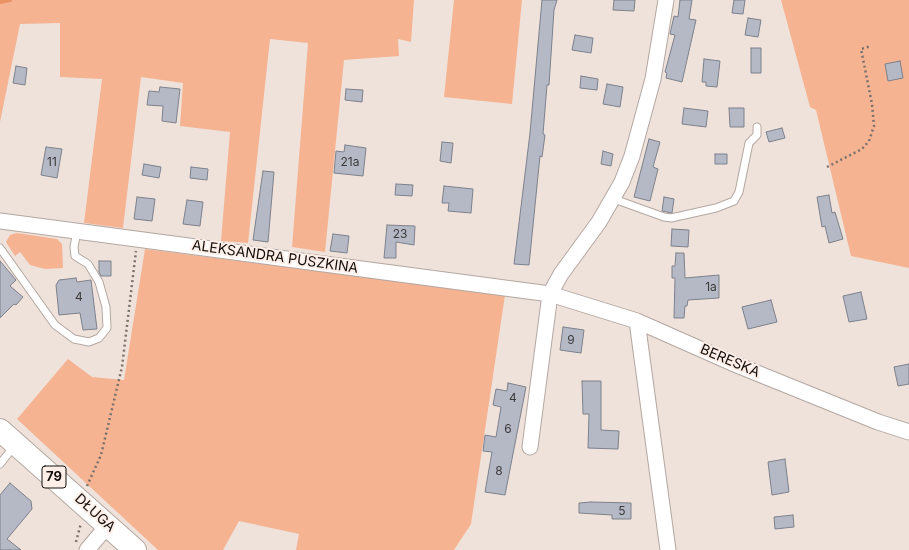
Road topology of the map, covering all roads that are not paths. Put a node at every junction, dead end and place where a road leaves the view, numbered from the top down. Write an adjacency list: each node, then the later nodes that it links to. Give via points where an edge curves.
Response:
1 (666, 0): 3 (street, via 653,79 632,156)
2 (757, 127): 3 (lane, via 756,135 749,143 739,192 734,201 716,208 664,218)
3 (614, 199): 7 (street, via 560,274)
4 (0, 221): 5 (street, ALEKSANDRA PUSZKINA)
5 (77, 231): 6 (lane, via 75,256 88,264 99,282 106,307 107,328 99,338 89,342 74,340 55,326); 7 (street, ALEKSANDRA PUSZKINA)
6 (0, 248)
7 (550, 294): 8 (street, BERESKA); 11 (street)
8 (637, 321): 9 (street, BERESKA, via 766,377); 16 (street)
9 (909, 432)
10 (8, 437): 12 (lane); 13 (main road, DŁUGA / 79)
11 (530, 447)
12 (0, 464)
13 (108, 525): 14 (street); 15 (main road, DŁUGA / 79)
14 (87, 550)
15 (135, 550)
16 (668, 550)

